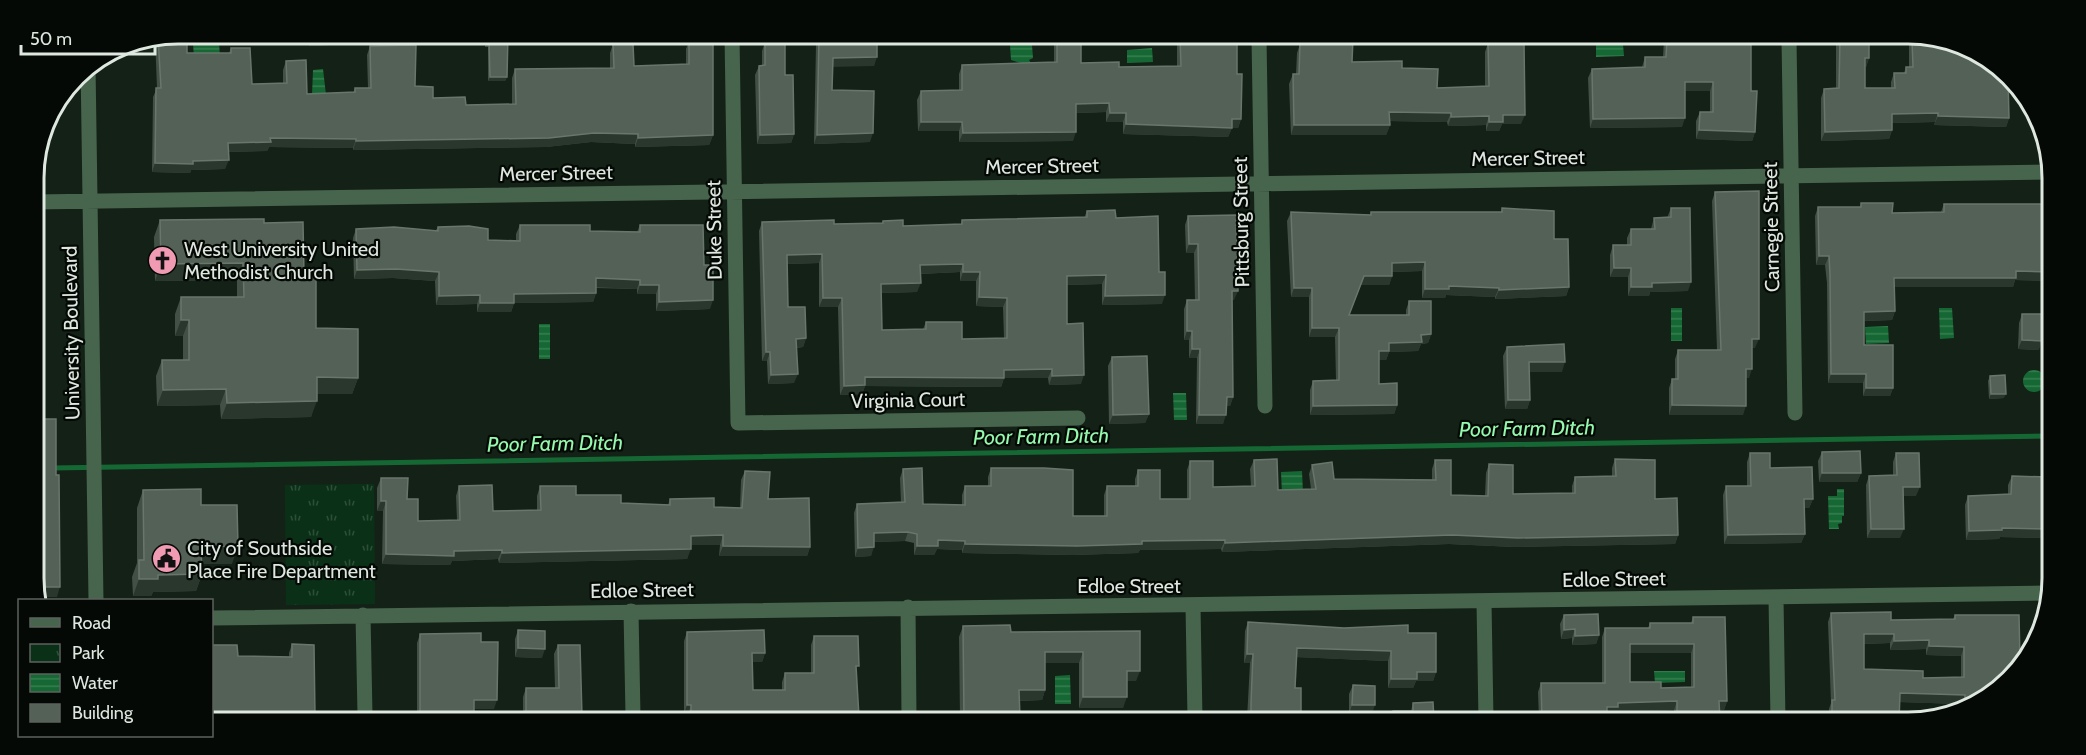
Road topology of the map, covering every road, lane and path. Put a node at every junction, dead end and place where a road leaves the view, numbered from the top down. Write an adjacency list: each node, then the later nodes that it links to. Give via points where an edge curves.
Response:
1 (732, 44): 8 (street, Duke Street)
2 (1260, 44): 7 (street, Pittsburg Street)
3 (1790, 44): 6 (street, Carnegie Street)
4 (88, 78): 9 (street, University Boulevard)
5 (2042, 172): 6 (street, Mercer Street)
6 (1791, 176): 7 (street, Mercer Street); 12 (street, Carnegie Street)
7 (1262, 183): 8 (street, Mercer Street); 11 (street, Pittsburg Street)
8 (734, 191): 9 (street, Mercer Street); 14 (street, Duke Street)
9 (90, 201): 10 (street, Mercer Street); 17 (street, University Boulevard)
10 (44, 202)
11 (1265, 406)
12 (1795, 413)
13 (1078, 418): 14 (street, Virginia Court)
14 (738, 423)
15 (2041, 593): 16 (street, Edloe Street)
16 (1776, 598): 18 (street, Edloe Street); 26 (street)
17 (96, 599)
18 (1484, 602): 19 (street, Edloe Street); 25 (street)
19 (1193, 606): 20 (street, Edloe Street); 24 (street)
20 (908, 607): 21 (street, Edloe Street); 29 (street)
21 (631, 611): 22 (street, Edloe Street); 28 (street)
22 (363, 615): 23 (street, Edloe Street); 27 (street)
23 (213, 618)
24 (1194, 711)
25 (1486, 711)
26 (1778, 711)
27 (365, 712)
28 (633, 712)
29 (909, 712)

